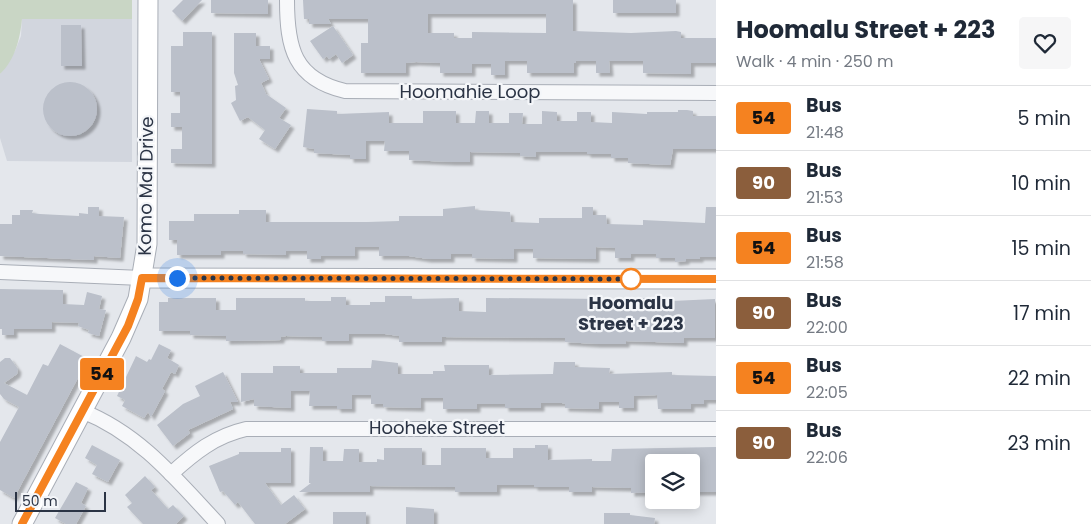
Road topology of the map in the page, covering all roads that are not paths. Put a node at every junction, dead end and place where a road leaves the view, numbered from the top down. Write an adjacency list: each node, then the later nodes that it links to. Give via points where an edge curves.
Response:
1 (148, 0): 5 (street, Komo Mai Drive, via 147,244)
2 (287, 0): 3 (street, Hoomahie Loop, via 289,36 296,59 313,79 345,91)
3 (716, 93)
4 (0, 272): 5 (street)
5 (142, 278): 6 (street); 7 (street, Komo Mai Drive, via 128,326)
6 (716, 279)
7 (82, 411): 9 (street, via 132,437); 10 (street, Komo Mai Drive)
8 (716, 429): 9 (street, Hooheke Street, via 246,429 221,436)
9 (171, 474): 11 (street)
10 (22, 524)
11 (218, 524)

